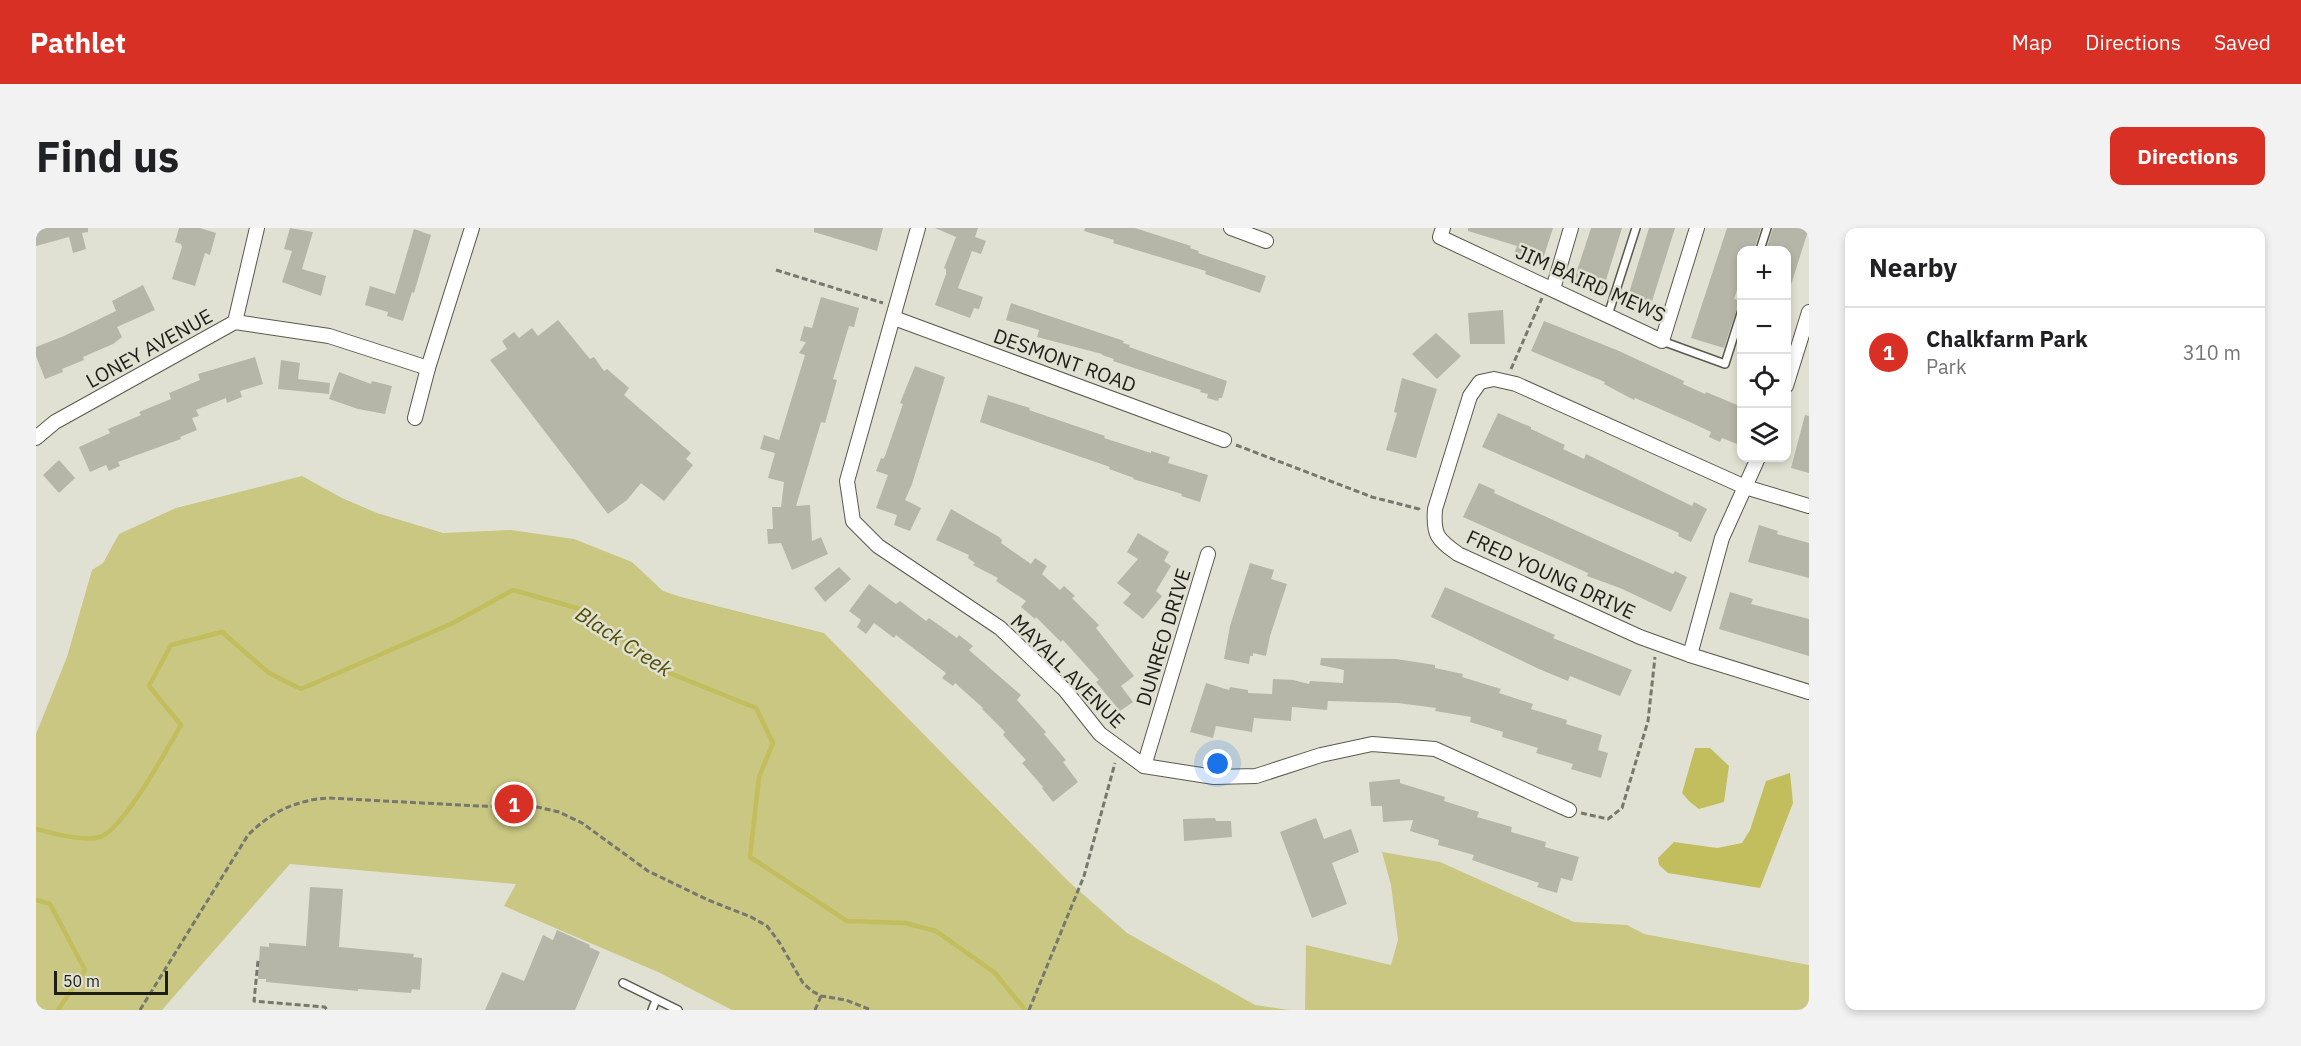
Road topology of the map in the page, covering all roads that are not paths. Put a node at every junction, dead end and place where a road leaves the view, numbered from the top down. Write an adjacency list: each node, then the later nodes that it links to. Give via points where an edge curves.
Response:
1 (256, 228): 16 (street)
2 (472, 228): 19 (street)
3 (918, 228): 14 (street, MAYALL AVENUE)
4 (1231, 228): 10 (street)
5 (1443, 228): 12 (street, JIM BAIRD MEWS, via 1440,237)
6 (1571, 228): 12 (street)
7 (1636, 228): 15 (lane)
8 (1697, 228): 18 (street, JIM BAIRD MEWS)
9 (1767, 228): 11 (lane)
10 (1266, 241)
11 (1761, 246)
12 (1553, 289): 15 (street, JIM BAIRD MEWS)
13 (1809, 312): 20 (street)
14 (895, 313): 23 (street, DESMONT ROAD); 30 (street, MAYALL AVENUE, via 847,481 853,521 878,546 1000,628 1065,690 1100,734)
15 (1608, 315): 18 (street, JIM BAIRD MEWS)
16 (235, 322): 19 (street, LONEY AVENUE, via 329,336); 22 (street, LONEY AVENUE, via 55,422)
17 (1737, 326): 18 (lane, via 1725,364)
18 (1662, 341)
19 (428, 368): 21 (street)
20 (1791, 370)
21 (415, 418)
22 (36, 438)
23 (1224, 440)
24 (1756, 462): 25 (street)
25 (1745, 487): 26 (street); 28 (street, via 1717,553); 28 (street, FRED YOUNG DRIVE, via 1516,384 1494,379 1480,382 1470,396 1435,509 1434,528 1440,542 1458,554)
26 (1809, 506)
27 (1208, 554): 30 (street, DUNREO DRIVE)
28 (1690, 655): 29 (street, FRED YOUNG DRIVE)
29 (1809, 692)
30 (1144, 766): 31 (street, MAYALL AVENUE, via 1214,777 1256,776 1372,744 1436,749)
31 (1569, 810)
32 (623, 983): 33 (lane)
33 (656, 1000): 34 (lane); 35 (lane)
34 (652, 1010)
35 (678, 1010)

